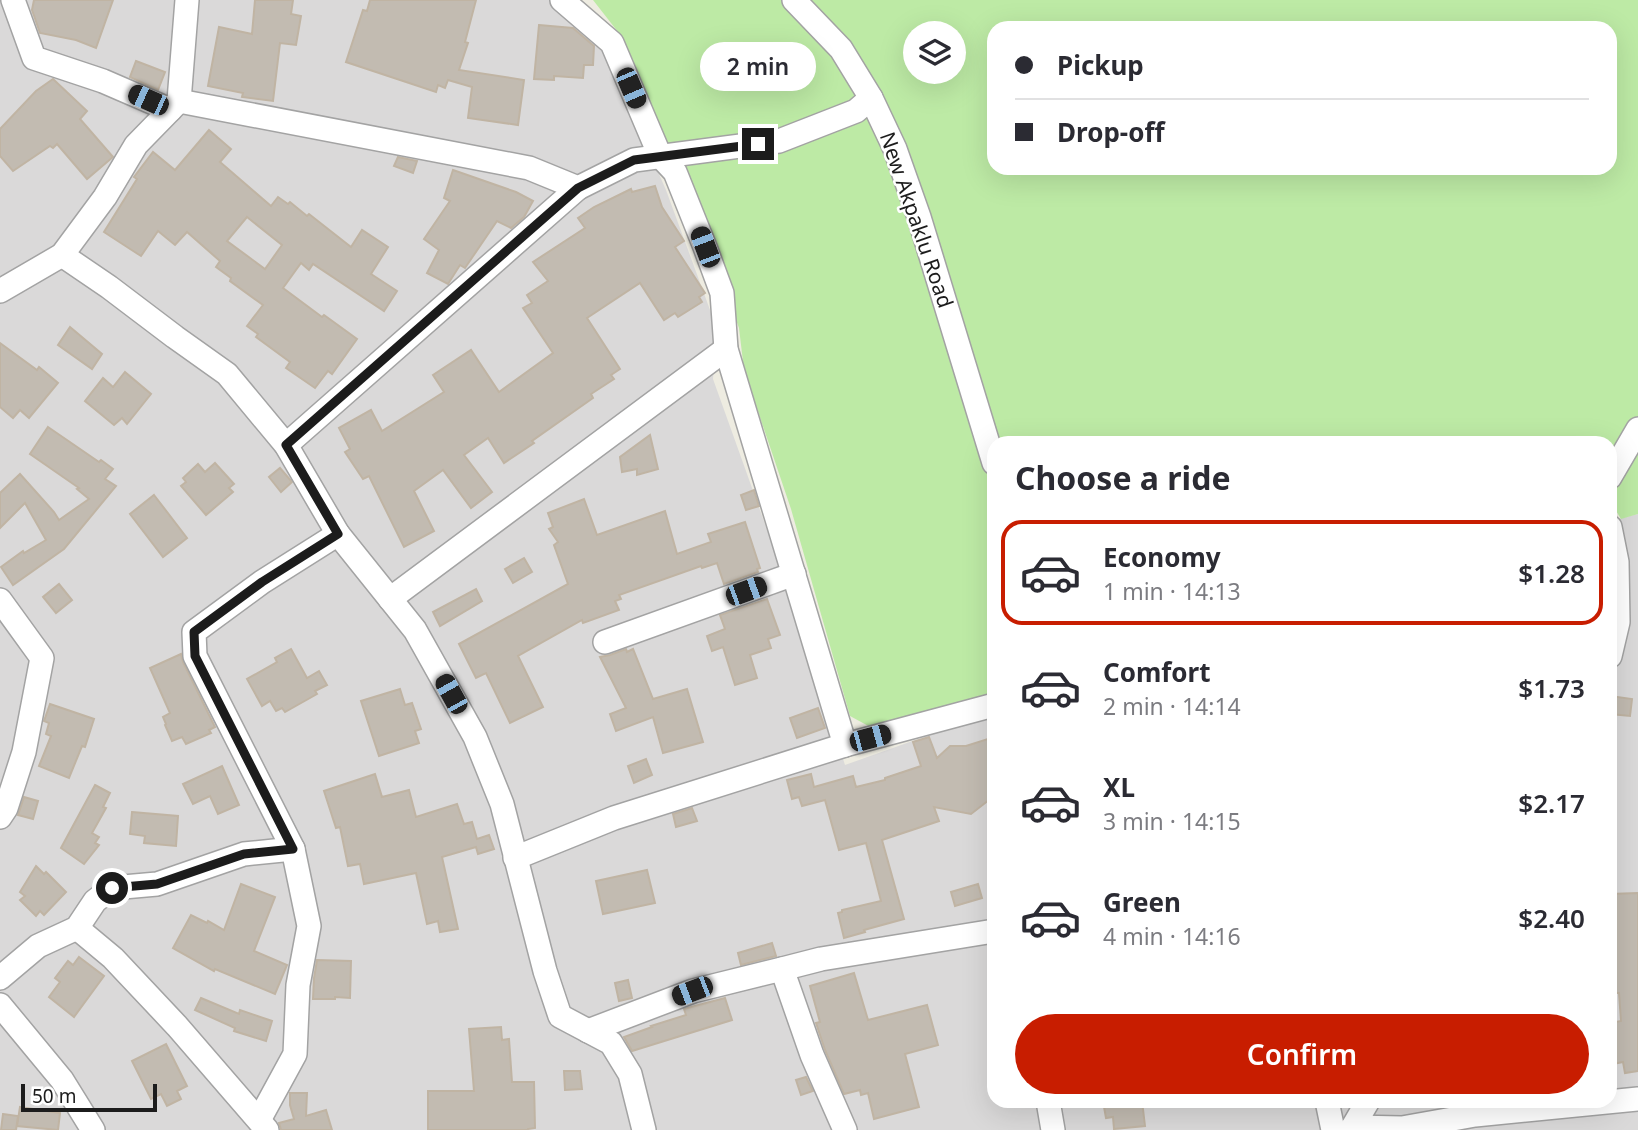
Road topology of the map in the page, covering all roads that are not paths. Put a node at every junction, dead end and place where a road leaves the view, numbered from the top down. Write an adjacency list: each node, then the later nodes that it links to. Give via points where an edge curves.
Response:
1 (13, 0): 6 (street, via 34,58)
2 (187, 0): 6 (street)
3 (562, 0): 7 (street, via 612,43)
4 (794, 0): 5 (street, New Akpaklu Road, via 841,49)
5 (872, 98): 7 (street, via 856,111 779,141); 13 (street, New Akpaklu Road, via 919,217)
6 (175, 105): 8 (street, via 529,169); 9 (street, via 136,145)
7 (660, 156): 8 (street, via 634,160); 11 (street, via 676,172 722,293)
8 (578, 188): 14 (street)
9 (62, 255): 10 (street); 14 (street, via 227,374)
10 (0, 291)
11 (726, 349): 18 (street); 19 (street)
12 (1638, 429): 15 (street)
13 (987, 440)
14 (286, 445): 16 (street)
15 (1617, 465)
16 (338, 534): 19 (street); 26 (street, via 194,632 195,656)
17 (1617, 562): 21 (street)
18 (793, 574): 22 (street); 24 (street)
19 (390, 599): 27 (street, via 415,630 475,737 502,804)
20 (0, 600): 25 (street, via 42,658 24,752)
21 (1617, 626)
22 (604, 642)
23 (987, 707): 24 (street)
24 (845, 745): 27 (street, via 614,818)
25 (0, 817)
26 (293, 849): 28 (street, via 244,854 157,884 112,888 95,901); 40 (street, via 309,926 298,985 295,1054)
27 (515, 858): 33 (street, via 560,1016)
28 (77, 928): 31 (street, via 38,946); 40 (street, via 123,968)
29 (987, 932): 30 (street)
30 (782, 969): 33 (street, via 692,991); 44 (street)
31 (0, 978)
32 (0, 1005): 42 (street, via 62,1080)
33 (588, 1031): 43 (street, via 611,1043 630,1074)
34 (1638, 1099): 35 (street)
35 (1617, 1101)
36 (1049, 1108): 45 (street)
37 (1332, 1108): 41 (street)
38 (1362, 1108): 41 (street)
39 (1546, 1108): 41 (street, via 1402,1128)
40 (263, 1125)
41 (1346, 1129)
42 (93, 1130)
43 (644, 1130)
44 (845, 1130)
45 (1053, 1130)

